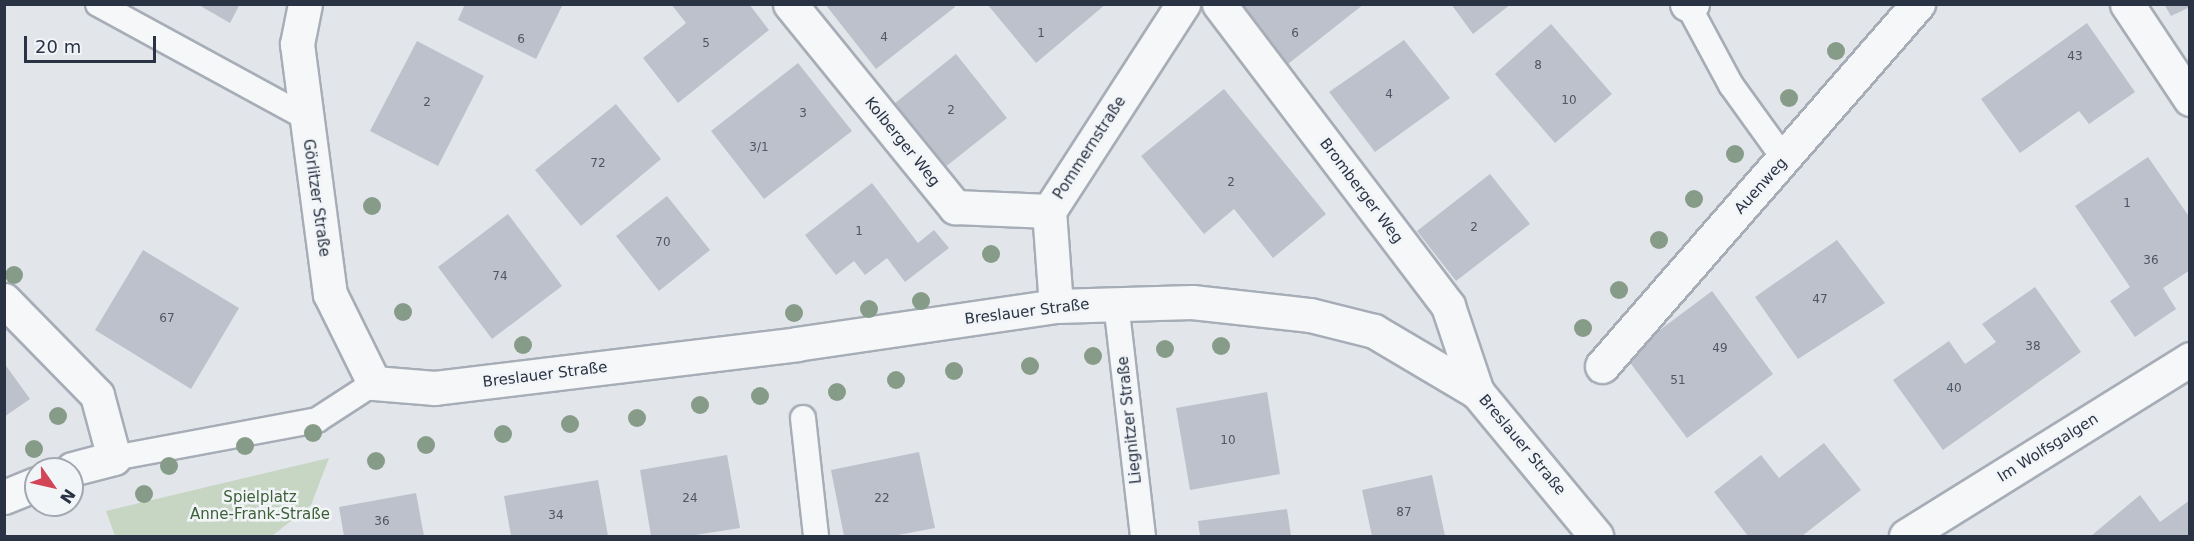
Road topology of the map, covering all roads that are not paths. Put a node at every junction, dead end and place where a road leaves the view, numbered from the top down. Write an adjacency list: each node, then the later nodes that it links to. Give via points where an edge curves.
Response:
1 (98, 4): 10 (lane)
2 (305, 4): 10 (street, Görlitzer Straße, via 297,44)
3 (790, 4): 12 (street, Kolberger Weg, via 955,207)
4 (1183, 4): 12 (street, Pommernstraße)
5 (1219, 4): 19 (street, Bromberger Weg, via 1448,306)
6 (1918, 4): 11 (street, Auenweg)
7 (2127, 4): 9 (street)
8 (1689, 5): 11 (lane, via 1731,85)
9 (2190, 99)
10 (305, 117): 18 (street, Görlitzer Straße, via 330,294)
11 (1785, 160): 17 (street, Auenweg)
12 (1049, 211): 15 (street, Pommernstraße)
13 (4, 300): 21 (street, via 97,395)
14 (1116, 303): 15 (street, Breslauer Straße); 19 (street, Breslauer Straße, via 1192,302 1310,315 1374,331); 26 (lane, Liegnitzer Straße)
15 (1056, 306): 18 (street, Breslauer Straße, via 435,388)
16 (2190, 359): 28 (street, Im Wolfsgalgen)
17 (1602, 366)
18 (374, 383): 21 (lane, via 317,420)
19 (1476, 392): 27 (street, Breslauer Straße)
20 (803, 418): 25 (lane)
21 (114, 458): 22 (street)
22 (84, 466)
23 (24, 489): 24 (street)
24 (4, 497)
25 (816, 537)
26 (1143, 537)
27 (1596, 537)
28 (1906, 537)

